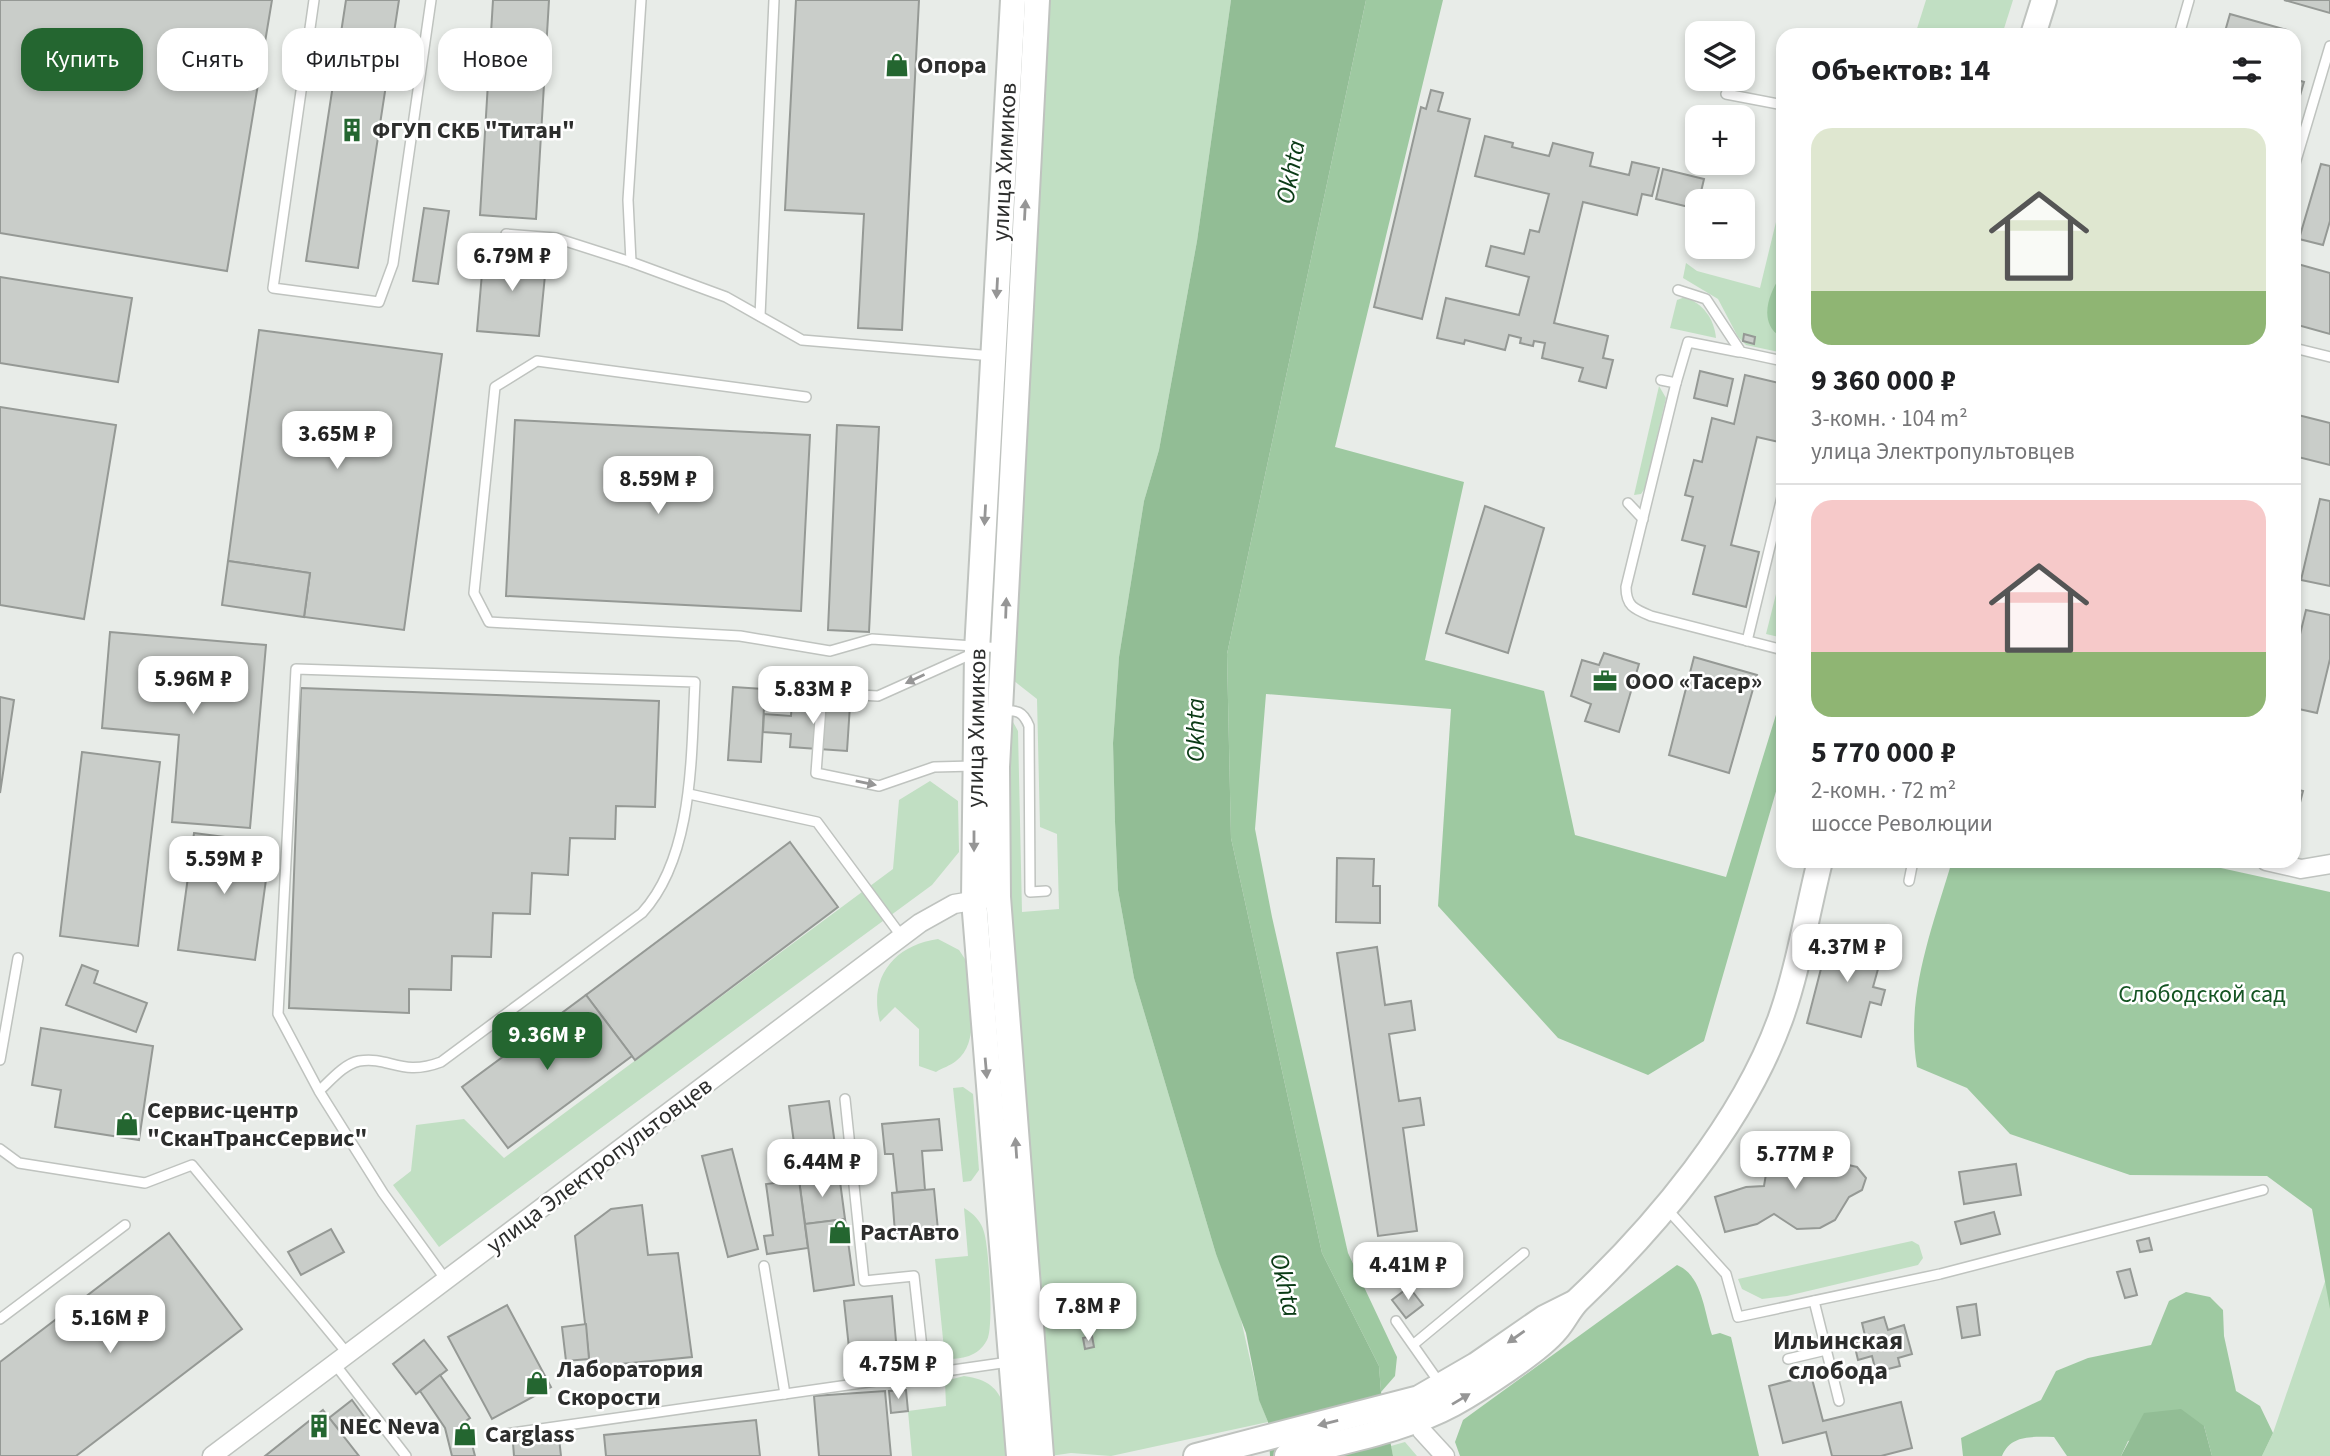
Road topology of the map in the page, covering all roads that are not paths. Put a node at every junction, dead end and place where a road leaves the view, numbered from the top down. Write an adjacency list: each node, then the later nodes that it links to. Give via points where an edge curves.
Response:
1 (314, 0): 2 (lane, via 273,288 379,302 393,264)
2 (431, 0)
3 (641, 0): 16 (lane, via 628,200)
4 (774, 0): 18 (lane)
5 (1013, 0): 21 (street, улица Химиков, one-way to 21)
6 (1037, 0): 21 (street, улица Химиков, one-way to 6)
7 (2044, 0): 9 (street)
8 (2189, 0): 10 (lane)
9 (2035, 28)
10 (2181, 28)
11 (2330, 46): 14 (lane)
12 (1726, 94): 13 (lane)
13 (1776, 104)
14 (2301, 143)
15 (506, 234): 16 (lane, via 556,238)
16 (631, 262): 18 (lane, via 726,297)
17 (1678, 290): 20 (lane, via 1706,299)
18 (760, 316): 21 (lane, via 802,340)
19 (2301, 350): 22 (lane)
20 (1741, 352): 23 (lane); 25 (lane, via 1688,342)
21 (1005, 357): 31 (street, улица Химиков, one-way to 31); 33 (street, улица Химиков, one-way to 21)
22 (2330, 357)
23 (1776, 360)
24 (1661, 380): 25 (lane)
25 (1676, 383): 28 (lane)
26 (806, 397): 31 (lane, via 537,361 495,387 474,593 489,622 740,636 830,651 872,639)
27 (1628, 503): 28 (lane)
28 (1643, 519): 30 (lane, via 1626,587 1632,609)
29 (1776, 523): 30 (lane)
30 (1747, 641): 32 (lane)
31 (978, 648): 33 (lane); 35 (street, улица Химиков); 35 (lane, one-way to 35, via 878,695 822,693 816,773 879,786 934,767)
32 (1776, 648)
33 (1004, 649): 34 (street, улица Химиков)
34 (1000, 711): 42 (lane, via 1018,710 1029,726 1030,892); 43 (street, улица Химиков)
35 (974, 766): 43 (street, улица Химиков, one-way to 43)
36 (689, 794): 44 (lane, via 817,822); 47 (lane, via 666,880 642,913 441,1062 407,1069 359,1061); 47 (lane, via 695,682 296,669 278,1014)
37 (2330, 864): 40 (street)
38 (1818, 868): 51 (street, via 1781,1019 1733,1113)
39 (1912, 868): 41 (lane)
40 (2297, 868)
41 (1909, 881)
42 (1046, 891)
43 (986, 898): 44 (street, улица Электропультовцев, via 954,904); 64 (street, улица Химиков)
44 (902, 937): 55 (street, улица Электропультовцев)
45 (18, 958): 46 (lane)
46 (0, 1060)
47 (319, 1091): 55 (lane, via 383,1193)
48 (845, 1099): 65 (lane, via 864,1281 915,1276)
49 (0, 1149): 62 (lane, via 19,1163 145,1183 192,1165)
50 (2263, 1190): 56 (lane, via 1981,1264)
51 (1666, 1208): 56 (lane, via 1726,1274 1738,1317); 57 (street)
52 (125, 1225): 58 (lane)
53 (1524, 1253): 60 (lane)
54 (764, 1266): 67 (lane)
55 (446, 1280): 62 (street, улица Электропультовцев)
56 (1814, 1301): 61 (lane)
57 (1575, 1303): 66 (street, one-way to 66, via 1544,1318); 69 (street, one-way to 57, via 1452,1405 1488,1382 1555,1332)
58 (0, 1319)
59 (1396, 1321): 60 (lane)
60 (1415, 1344): 66 (lane)
61 (1826, 1350): 63 (lane); 68 (lane)
62 (341, 1358): 71 (street, улица Электропультовцев); 72 (lane)
63 (1788, 1359)
64 (1021, 1361): 65 (lane); 73 (street, улица Химиков); 74 (street, улица Химиков)
65 (925, 1375): 67 (lane)
66 (1442, 1386): 69 (street)
67 (785, 1394): 70 (lane)
68 (1839, 1401)
69 (1403, 1417): 75 (street, one-way to 75); 76 (street); 77 (street)
70 (491, 1436)
71 (212, 1456)
72 (406, 1456)
73 (1019, 1456)
74 (1041, 1456)
75 (1196, 1456)
76 (1287, 1456)
77 (1445, 1456)

